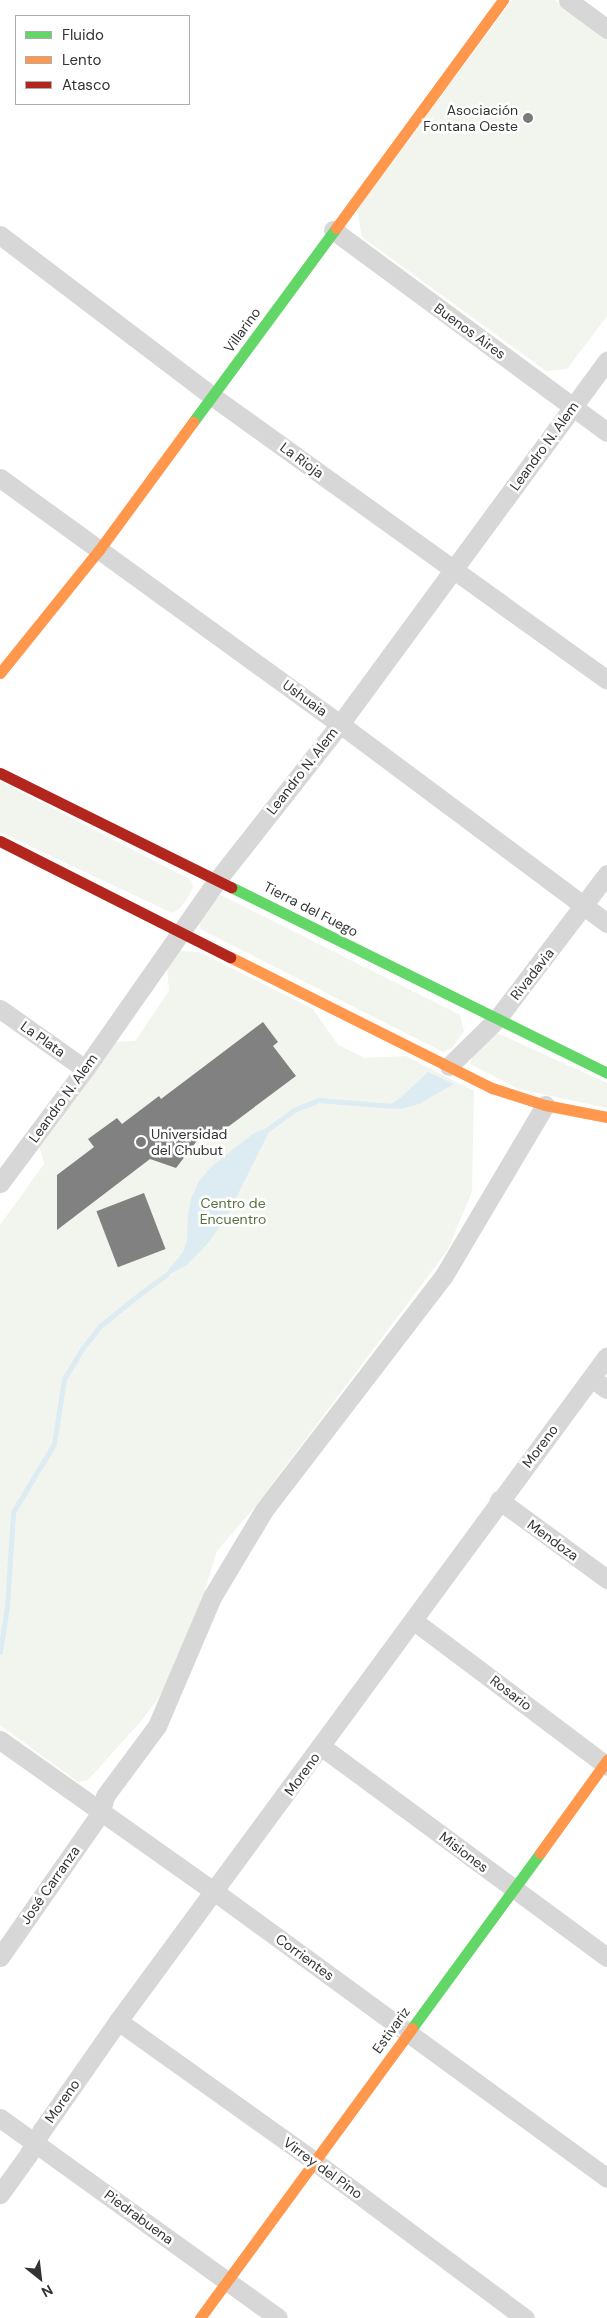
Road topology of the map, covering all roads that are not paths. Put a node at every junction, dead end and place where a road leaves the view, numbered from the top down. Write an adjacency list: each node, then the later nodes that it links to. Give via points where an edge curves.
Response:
1 (503, 0): 4 (street, Villarino)
2 (568, 0): 3 (street)
3 (607, 29)
4 (334, 230): 7 (street, Villarino); 8 (street, Buenos Aires)
5 (0, 235): 7 (street, La Rioja)
6 (607, 361): 8 (street, Leandro N. Alem)
7 (212, 396): 11 (street, Villarino); 12 (street, La Rioja)
8 (573, 407): 9 (street, Buenos Aires); 12 (street, Leandro N. Alem)
9 (607, 432)
10 (0, 478): 11 (street, Ushuaia)
11 (99, 550): 13 (street, Villarino); 15 (street, Ushuaia)
12 (454, 569): 14 (street, La Rioja); 15 (street, Leandro N. Alem)
13 (0, 673)
14 (607, 680)
15 (340, 724): 19 (street, Leandro N. Alem); 20 (street, Ushuaia)
16 (0, 774): 19 (street, Tierra del Fuego)
17 (0, 841): 22 (street)
18 (607, 874): 20 (street, Rivadavia)
19 (218, 880): 22 (street, Leandro N. Alem); 24 (street, Tierra del Fuego)
20 (584, 906): 21 (street, Ushuaia); 24 (street, Rivadavia)
21 (607, 923)
22 (180, 932): 25 (street); 26 (street, Leandro N. Alem)
23 (0, 1009): 26 (street, La Plata)
24 (497, 1019): 25 (street, Rivadavia); 27 (street, Tierra del Fuego)
25 (449, 1066): 28 (street, via 492,1088)
26 (86, 1069): 30 (street, Leandro N. Alem)
27 (607, 1073)
28 (544, 1105): 29 (street); 40 (street, José Carranza, via 443,1277 264,1510 231,1562 212,1597 157,1726 105,1796)
29 (607, 1117)
30 (0, 1183)
31 (607, 1356): 32 (street, Moreno)
32 (591, 1378): 33 (street); 34 (street, Moreno)
33 (607, 1389)
34 (499, 1500): 35 (street, Mendoza); 36 (street, Moreno)
35 (607, 1579)
36 (414, 1621): 38 (street, Moreno); 39 (street, Rosario)
37 (0, 1740): 40 (street, Corrientes)
38 (322, 1747): 41 (street, Moreno); 42 (street, Misiones)
39 (606, 1763): 42 (street, Estivariz)
40 (101, 1812): 41 (street, Corrientes); 44 (street, José Carranza)
41 (215, 1892): 45 (street, Moreno); 46 (street, Corrientes)
42 (524, 1897): 43 (street, Misiones); 46 (street, Estivariz)
43 (607, 1957)
44 (0, 1958)
45 (118, 2021): 48 (street, Moreno); 49 (street, Virrey del Pino)
46 (419, 2040): 49 (street, Estivariz); 50 (street, Corrientes)
47 (0, 2118): 48 (street, Piedrabuena)
48 (35, 2142): 51 (street, Moreno); 52 (street, Piedrabuena)
49 (325, 2170): 52 (street, Estivariz); 55 (street, Virrey del Pino)
50 (607, 2178)
51 (0, 2194)
52 (237, 2290): 53 (street, Estivariz); 54 (street, Piedrabuena)
53 (200, 2318)
54 (278, 2318)
55 (524, 2318)

